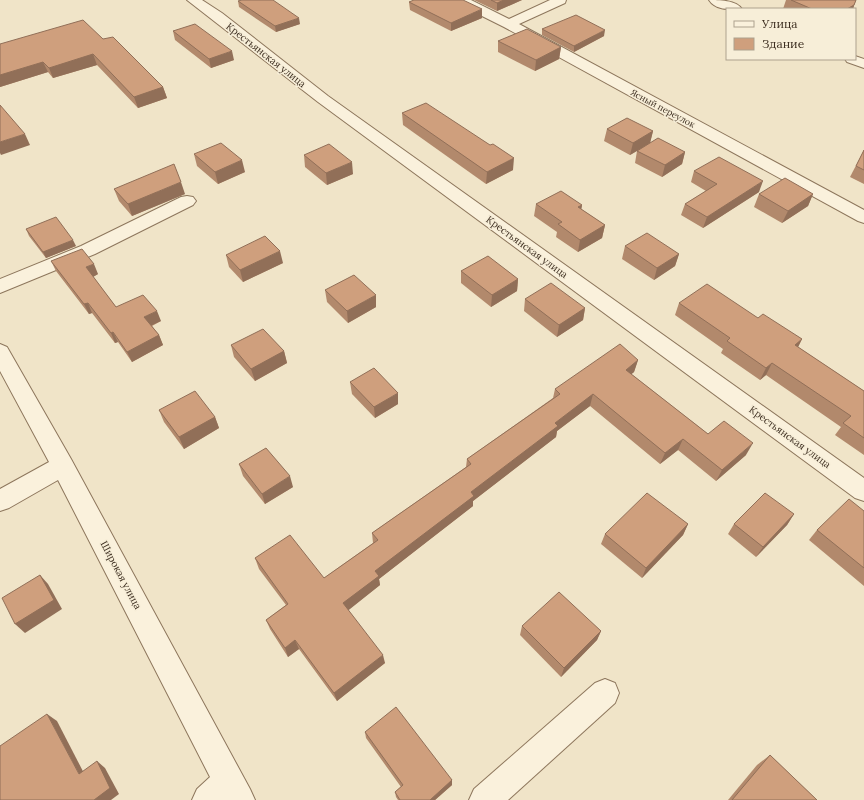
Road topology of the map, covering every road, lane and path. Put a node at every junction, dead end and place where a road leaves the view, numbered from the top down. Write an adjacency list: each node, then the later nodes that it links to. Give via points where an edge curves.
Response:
1 (193, 0): 14 (street, Крестьянская улица, via 323,99)
2 (461, 0): 6 (street, Ясный переулок)
3 (560, 0): 6 (street)
4 (715, 0): 5 (street)
5 (734, 8)
6 (509, 24): 10 (street, Ясный переулок)
7 (854, 60): 8 (street)
8 (864, 64)
9 (187, 200): 11 (street, via 88,250)
10 (864, 217)
11 (0, 286)
12 (0, 352): 13 (street, Широкая улица)
13 (63, 466): 15 (street); 17 (street, Широкая улица)
14 (864, 491)
15 (0, 501)
16 (605, 693): 18 (street)
17 (225, 794)
18 (485, 800)

